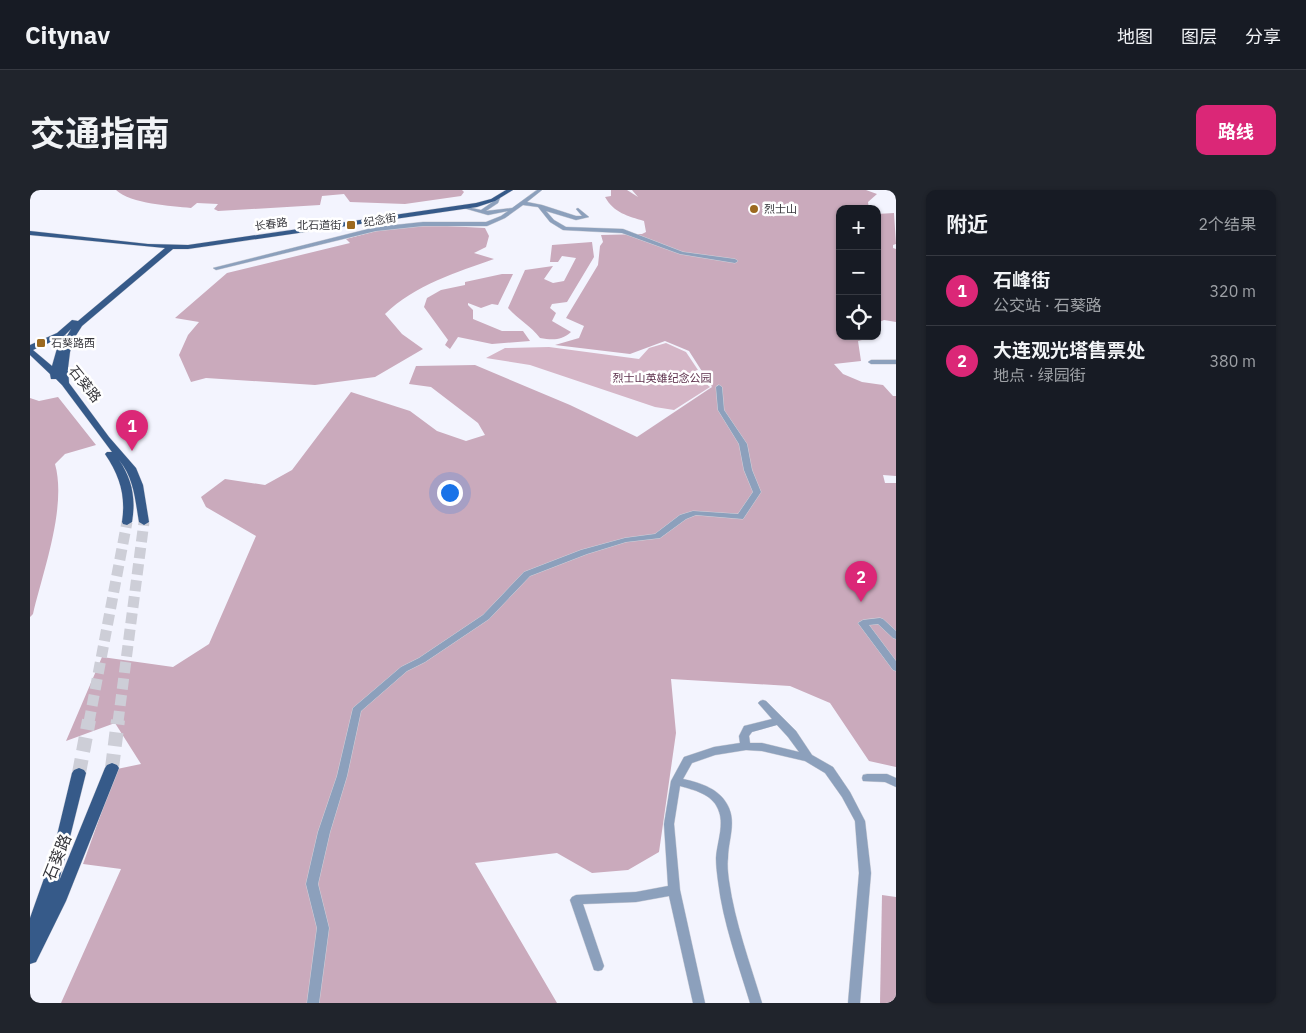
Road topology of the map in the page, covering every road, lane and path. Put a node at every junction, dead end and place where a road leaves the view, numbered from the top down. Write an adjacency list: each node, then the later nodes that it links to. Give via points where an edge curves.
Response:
1 (510, 190): 3 (main road, 长春路)
2 (540, 190): 4 (street, 纪念街)
3 (498, 198): 6 (main road, 长春路); 9 (street, via 483,210)
4 (523, 203): 5 (street); 7 (street, 纪念街)
5 (540, 206): 8 (street, via 576,218 586,217); 14 (street, via 552,221 565,229 623,231 682,253)
6 (463, 207): 9 (street); 13 (main road, 长春路)
7 (516, 208): 9 (street); 10 (street, 纪念街)
8 (578, 209)
9 (485, 213): 10 (street); 11 (street, via 490,219)
10 (503, 217): 11 (street, 纪念街)
11 (487, 224): 15 (street, 纪念街, via 423,224 376,229)
12 (30, 233): 13 (main road)
13 (166, 250): 16 (main road); 22 (main road, via 74,331 66,357)
14 (735, 261)
15 (216, 268)
16 (66, 330): 17 (main road); 18 (main road)
17 (60, 346): 18 (main road, via 46,355); 21 (main road)
18 (31, 352): 21 (main road, 石葵路)
19 (871, 362): 20 (street)
20 (896, 362)
21 (54, 377): 22 (main road, 石葵路); 24 (main road, 石葵路, via 122,470 129,491 130,509)
22 (65, 383): 25 (main road, 石葵路, via 131,468 138,485)
23 (719, 387): 41 (street, via 721,410 743,444 757,492 740,516 696,513 683,517 657,536 617,542 527,574 486,617 404,669 356,710 342,776 312,884 323,928)
24 (126, 522)
25 (144, 522)
26 (896, 636): 27 (street, via 880,621 863,623)
27 (896, 668)
28 (763, 703): 29 (street)
29 (778, 721): 30 (street, via 748,728 744,736); 31 (street, via 792,734)
30 (746, 746): 31 (street); 35 (street, via 714,750 688,760)
31 (808, 758): 44 (street, via 829,770 860,821 865,873)
32 (112, 768): 39 (main road, 石葵路, via 61,893)
33 (79, 773): 38 (main road, via 56,869)
34 (867, 778): 36 (street, via 887,778)
35 (676, 781): 37 (street, via 669,824); 43 (street, via 710,792 721,803 727,819 721,859 724,891)
36 (896, 783)
37 (674, 890): 40 (street, via 636,897 576,900); 42 (street)
38 (30, 935)
39 (30, 957)
40 (598, 966)
41 (313, 1003)
42 (699, 1003)
43 (756, 1003)
44 (854, 1003)

